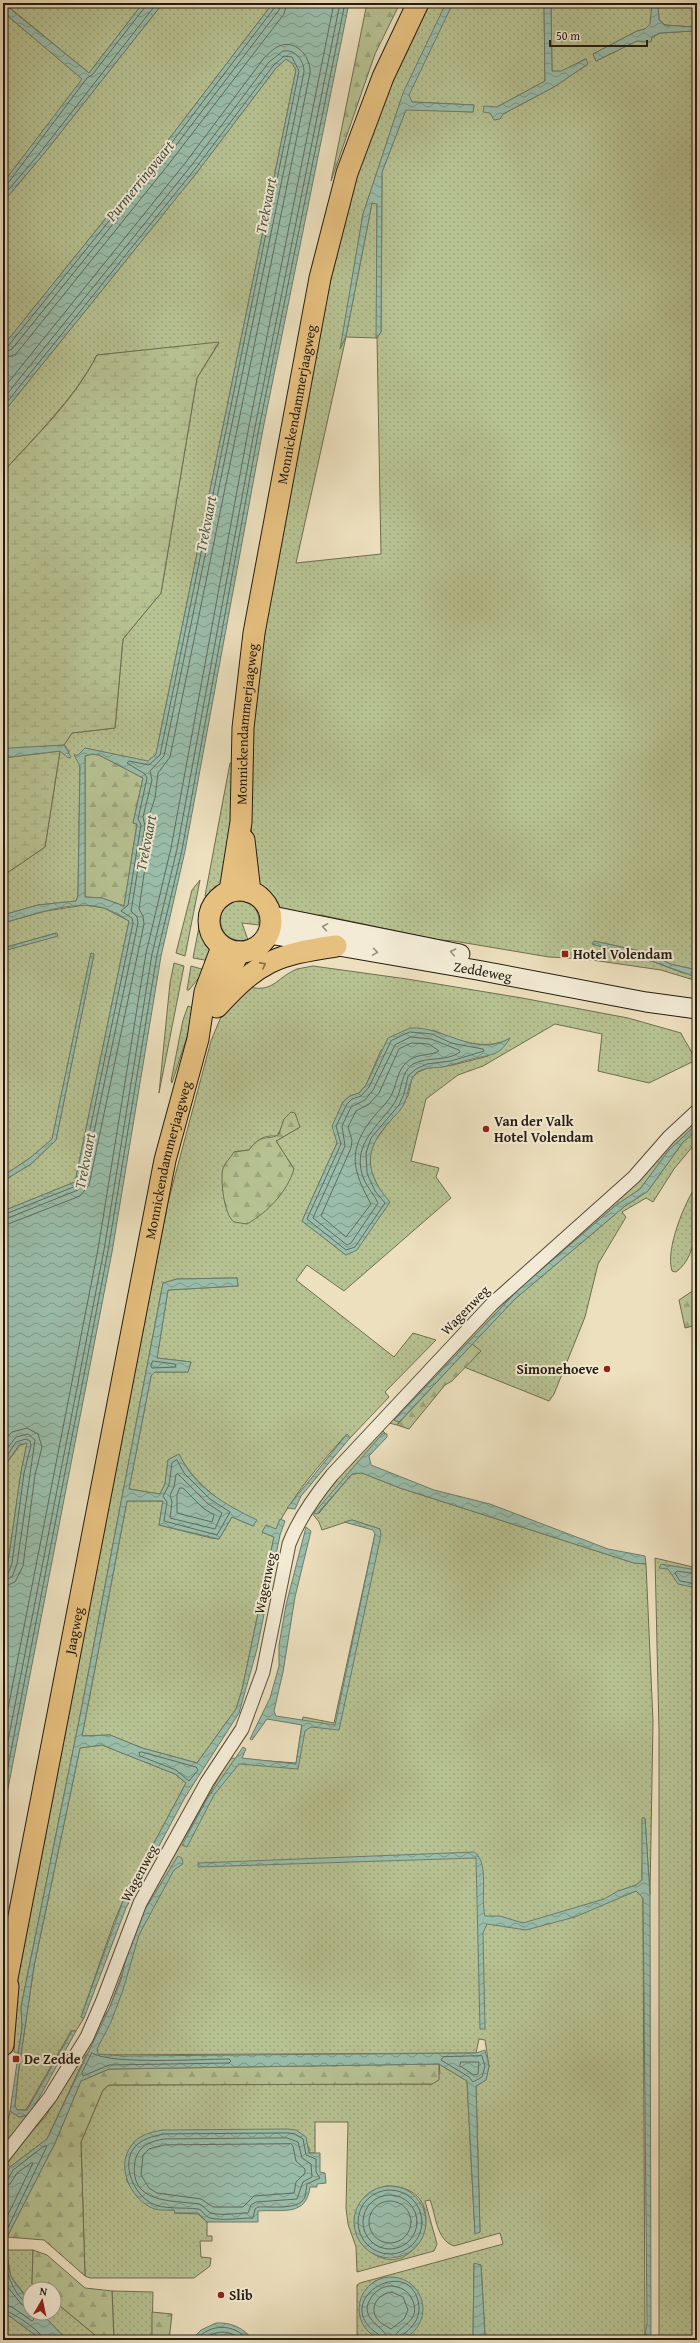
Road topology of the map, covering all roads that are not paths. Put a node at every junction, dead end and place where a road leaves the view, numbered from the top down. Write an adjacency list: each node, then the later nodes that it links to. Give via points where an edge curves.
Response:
1 (418, 3): 2 (main road, Monnickendammerjaagweg, via 383,77 347,173 320,278 254,633 243,728)
2 (240, 892): 3 (main road, via 262,898 270,910); 5 (main road, via 214,904 209,918 212,932)
3 (270, 925): 4 (main road, Zeddeweg); 5 (main road, via 253,950); 6 (main road, Zeddeweg, one-way to 3)
4 (336, 946): 7 (main road, one-way to 4, via 243,978 272,960); 8 (main road, Zeddeweg, one-way to 8, via 685,1009)
5 (230, 950): 7 (main road, Monnickendammerjaagweg, via 229,972); 9 (main road, Monnickendammerjaagweg, via 205,992)
6 (697, 1000)
7 (217, 1007): 9 (main road, Monnickendammerjaagweg)
8 (697, 1009)
9 (198, 1039): 11 (main road, Monnickendammerjaagweg, via 165,1160)
10 (697, 1111): 15 (street, Wagenweg, via 669,1137 634,1177 492,1304 332,1474 311,1502 296,1525 289,1544 264,1666 242,1729 207,1782 140,1903 104,2000 87,2037 50,2097)
11 (141, 1282): 12 (main road, Jaagweg)
12 (8, 1979): 13 (main road, Jaagweg); 14 (main road, Jaagweg)
13 (3, 1999)
14 (3, 2045)
15 (3, 2156)

